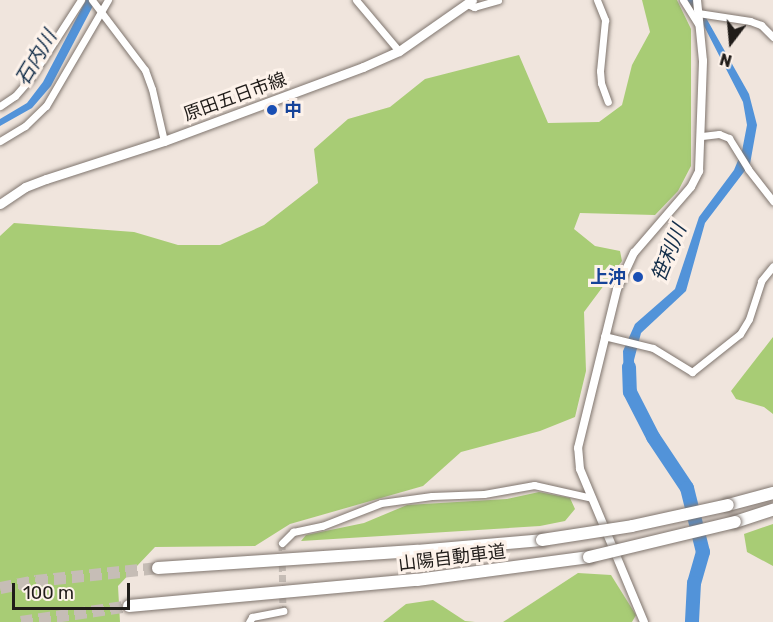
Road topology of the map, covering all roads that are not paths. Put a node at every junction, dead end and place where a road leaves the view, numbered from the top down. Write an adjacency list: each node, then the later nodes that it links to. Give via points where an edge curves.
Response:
1 (81, 0): 15 (street, via 30,79)
2 (92, 0): 10 (street)
3 (108, 0): 10 (street)
4 (356, 0): 13 (street)
5 (498, 0): 9 (street, via 474,7)
6 (597, 0): 14 (street, via 605,20 600,71)
7 (683, 0): 11 (street)
8 (698, 0): 11 (street)
9 (470, 1): 13 (main road, 原田五日市線)
10 (101, 11): 17 (street, via 46,106 25,126); 18 (street, via 149,79)
11 (698, 19): 12 (street, via 709,15 750,21); 16 (street, via 704,61)
12 (773, 37)
13 (399, 51): 18 (main road, 原田五日市線, via 363,68)
14 (608, 102)
15 (0, 106)
16 (702, 135): 19 (street, via 729,138); 22 (street, via 699,171 691,187 634,253 617,289)
17 (0, 141)
18 (164, 141): 20 (main road, 原田五日市線, via 25,187)
19 (773, 201)
20 (0, 204)
21 (773, 266): 22 (street, via 761,281 740,334 692,372 653,348)
22 (604, 336): 24 (street, via 578,448 580,469)
23 (773, 493): 27 (highway, 山陽自動車道, bridge, via 632,526 542,540)
24 (592, 498): 26 (street, via 534,485 484,494 381,503 322,526 293,532); 31 (street)
25 (773, 510): 28 (highway, 山陽自動車道, bridge, via 589,557 417,580)
26 (282, 543)
27 (158, 568)
28 (129, 606)
29 (283, 611): 30 (street, via 252,617)
30 (249, 622)
31 (644, 622)

